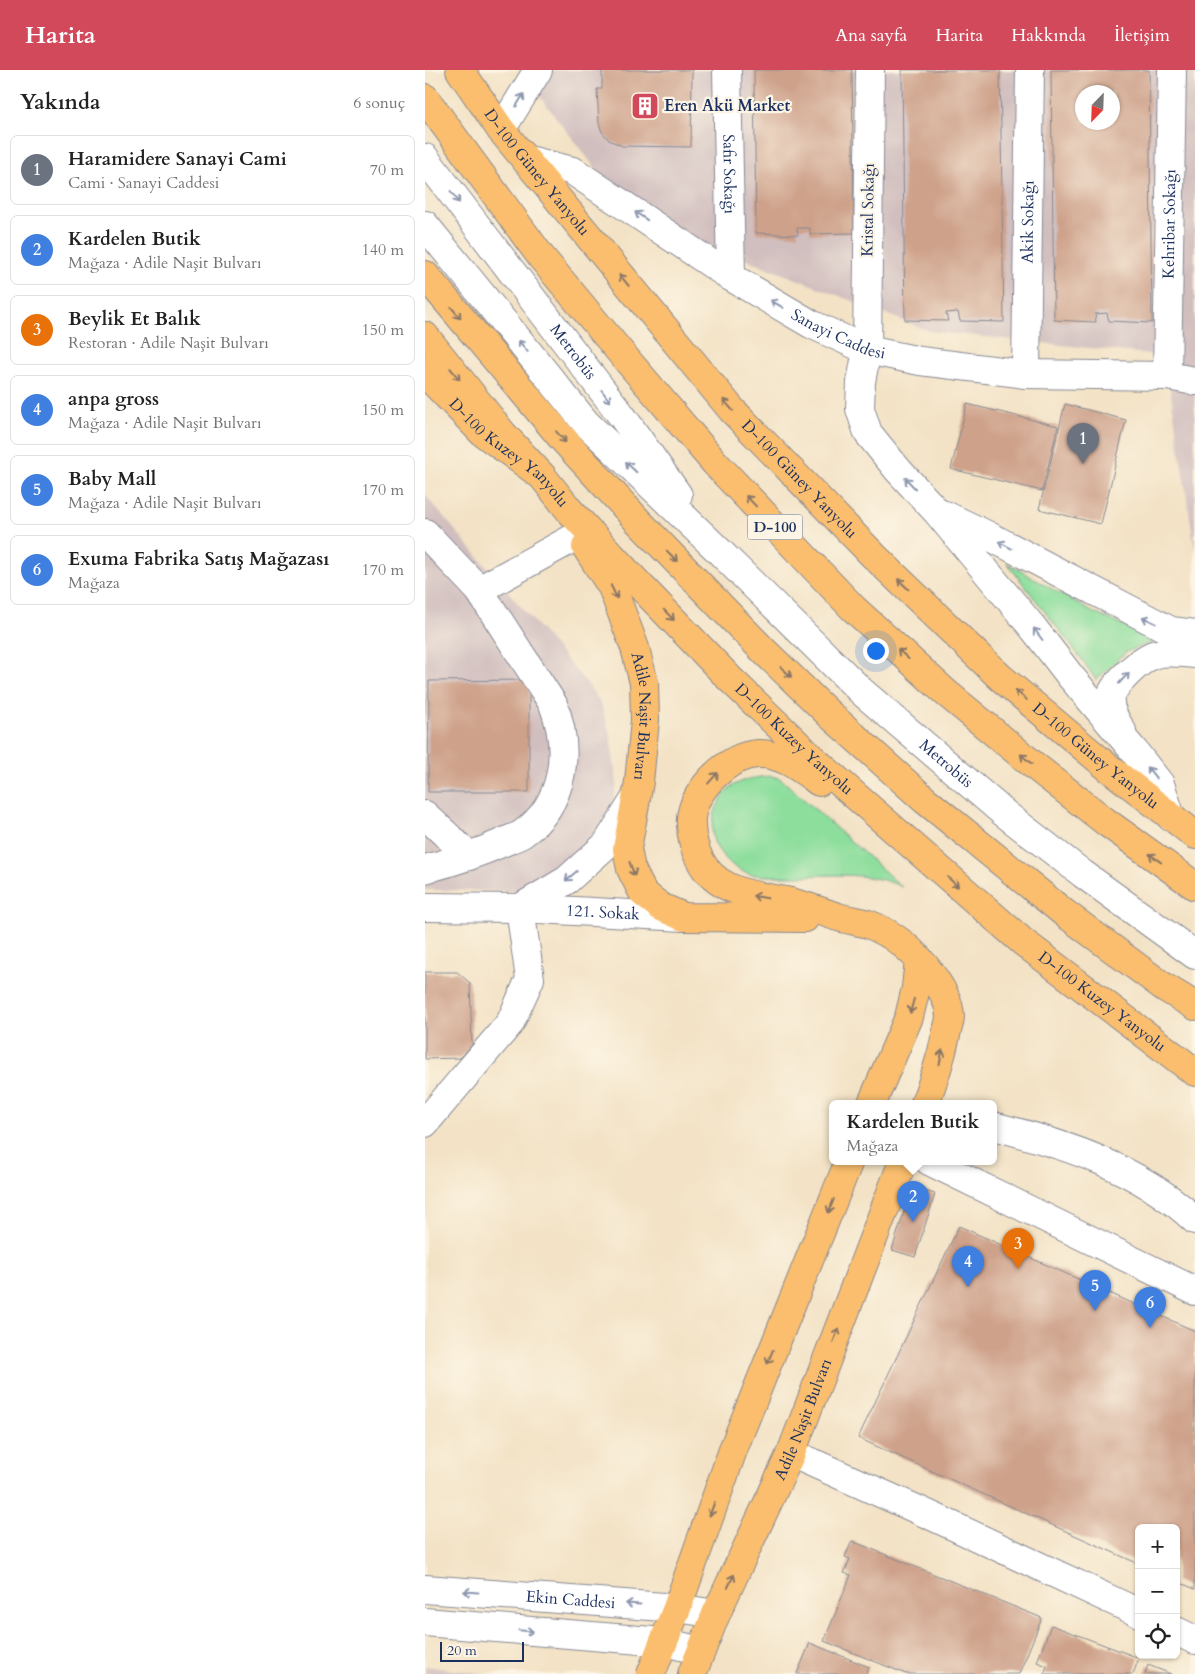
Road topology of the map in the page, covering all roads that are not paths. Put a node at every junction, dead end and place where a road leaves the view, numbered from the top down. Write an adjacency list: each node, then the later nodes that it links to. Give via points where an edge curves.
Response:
1 (460, 70): 8 (main road, D-100 Güney Yanyolu)
2 (538, 70): 8 (street, one-way to 2)
3 (727, 70): 13 (street, Safir Sokağı)
4 (870, 70): 15 (street, Kristal Sokağı)
5 (1030, 70): 17 (street, Akik Sokağı)
6 (1172, 70): 18 (street, Kehribar Sokağı)
7 (425, 98): 36 (main road, D-100, one-way to 7, via 1036,767 945,692 853,608 715,463 609,338 542,258)
8 (501, 130): 10 (main road, D-100 Güney Yanyolu)
9 (425, 158): 24 (street, Metrobüs, one-way to 24, via 622,416)
10 (525, 159): 13 (street, Sanayi Caddesi, one-way to 10, via 573,171); 31 (main road, D-100 Güney Yanyolu, one-way to 10, via 1000,677 874,556 731,410)
11 (425, 225): 24 (street, Metrobüs, one-way to 11, via 586,423)
12 (425, 275): 43 (main road, one-way to 43, via 562,438 638,521 828,713 925,800 1063,912 1164,987)
13 (731, 277): 15 (street, Sanayi Caddesi, one-way to 13, via 811,324)
14 (425, 336): 20 (main road, one-way to 20, via 503,434)
15 (867, 350): 17 (street, Sanayi Caddesi, via 920,361); 21 (street, Kristal Sokağı, one-way to 15, via 868,433 860,410)
16 (425, 373): 20 (main road, D-100 Kuzey Yanyolu, via 482,432)
17 (1026, 374): 18 (street, Sanayi Caddesi)
18 (1167, 376): 19 (street, Sanayi Caddesi)
19 (1195, 381)
20 (542, 476): 23 (main road, Adile Naşit Bulvarı); 34 (main road, D-100 Kuzey Yanyolu, one-way to 34, via 570,512 729,678 812,758)
21 (937, 512): 26 (street, one-way to 21, via 1171,631); 28 (street, Kristal Sokağı, one-way to 21)
22 (425, 533): 25 (street)
23 (579, 535): 25 (street); 29 (main road, Adile Naşit Bulvarı, one-way to 29, via 612,587 635,648 644,684 645,720)
24 (717, 549): 41 (street, Metrobüs, via 861,691 1004,813)
25 (479, 590): 33 (street, via 553,704 563,739 564,757 555,792 535,823 521,834)
26 (1195, 634)
27 (1195, 654): 28 (street, one-way to 27, via 1112,714 1110,698 1116,686 1153,654)
28 (1135, 751): 31 (street, one-way to 28, via 1160,784)
29 (635, 799): 38 (street, 121. Sokak, one-way to 38, via 606,845 567,880); 39 (main road, Adile Naşit Bulvarı, one-way to 39, via 627,849 631,869 643,893 661,907)
30 (425, 814): 33 (street)
31 (1171, 817): 32 (main road, D-100 Güney Yanyolu)
32 (1195, 836)
33 (469, 856): 35 (street)
34 (926, 858): 40 (main road, Adile Naşit Bulvarı, one-way to 34, via 792,902 749,895 721,883 706,869 696,852 691,816 699,796 725,765 759,754 792,763); 44 (main road, D-100 Kuzey Yanyolu, one-way to 44, via 1023,942)
35 (425, 869)
36 (1195, 886)
37 (425, 906): 38 (street, 121. Sokak)
38 (520, 908): 39 (street, 121. Sokak); 47 (street, via 529,979 509,1023)
39 (684, 917): 40 (main road, Adile Naşit Bulvarı)
40 (841, 918): 42 (main road, Adile Naşit Bulvarı, via 868,925 898,939)
41 (1195, 955)
42 (919, 958): 45 (main road, one-way to 45, via 909,1017); 46 (main road, Adile Naşit Bulvarı, one-way to 42, via 939,1066 950,1017 945,993)
43 (1195, 1006)
44 (1195, 1072)
45 (873, 1100)
46 (926, 1100)
47 (425, 1123)
48 (997, 1127): 52 (street, via 1108,1163 1142,1181)
49 (847, 1165): 56 (main road, one-way to 56, via 734,1446)
50 (901, 1165): 54 (main road, Adile Naşit Bulvarı, one-way to 50)
51 (937, 1165): 53 (street)
52 (1195, 1220)
53 (1195, 1291)
54 (791, 1453): 57 (street); 58 (main road, Adile Naşit Bulvarı, one-way to 54)
55 (425, 1589): 56 (street, Ekin Caddesi, one-way to 55)
56 (677, 1608): 58 (street, Ekin Caddesi); 62 (main road)
57 (1135, 1611)
58 (716, 1614): 63 (main road, Adile Naşit Bulvarı)
59 (425, 1622): 62 (street, one-way to 62)
60 (1180, 1633): 61 (street)
61 (1195, 1640)
62 (664, 1642): 63 (street); 64 (main road)
63 (696, 1663)
64 (651, 1674)

